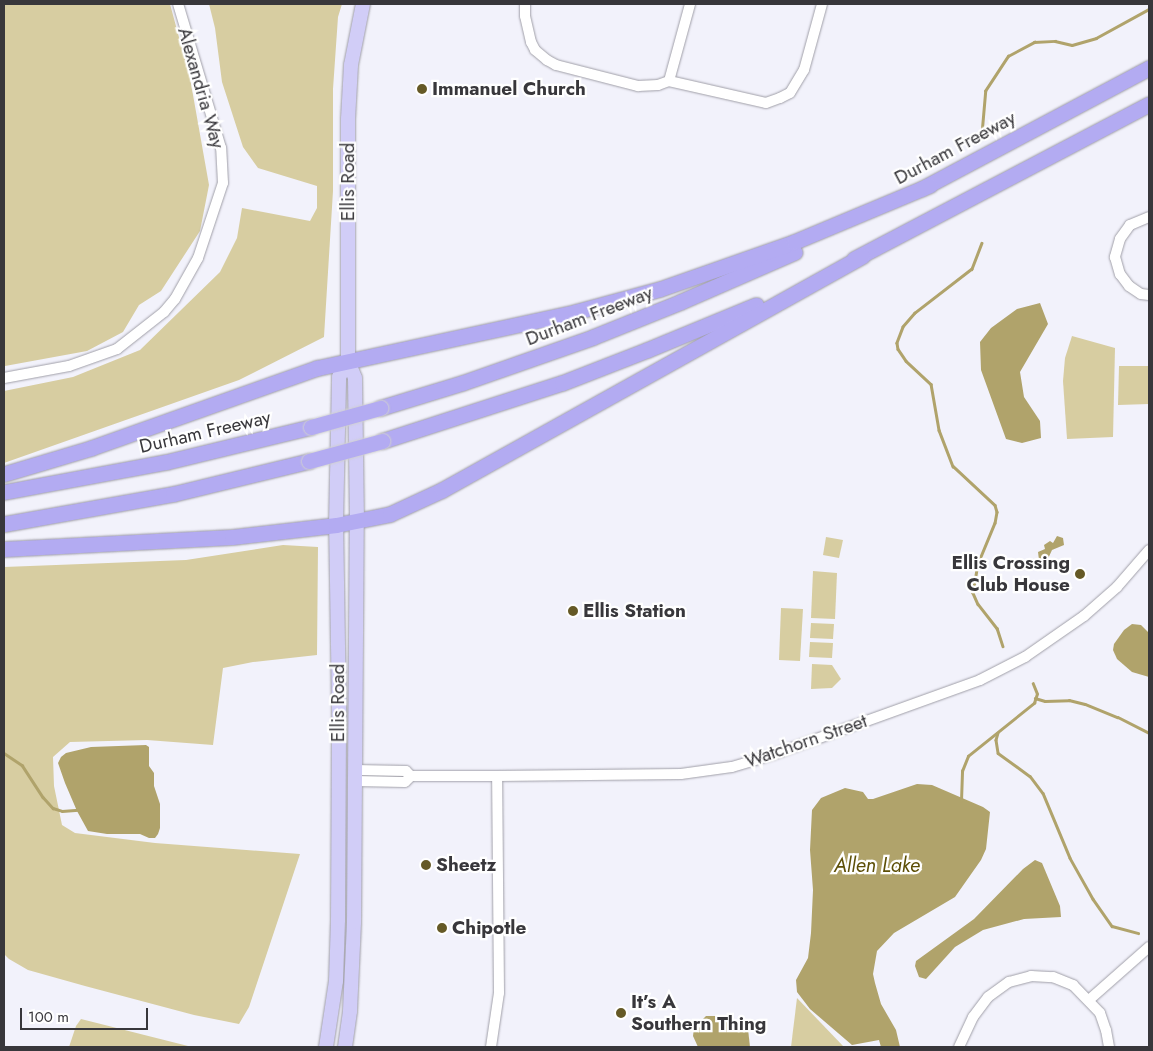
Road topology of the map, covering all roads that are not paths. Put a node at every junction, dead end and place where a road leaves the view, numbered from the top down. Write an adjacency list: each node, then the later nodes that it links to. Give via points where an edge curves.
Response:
1 (178, 4): 14 (street, Alexandria Way, via 221,151 222,183 198,258 169,305 117,348 69,366)
2 (363, 4): 13 (main road, Ellis Road, via 349,80)
3 (525, 4): 7 (street, via 525,16 535,50 556,65 638,86)
4 (690, 4): 7 (street)
5 (822, 4): 7 (street, via 804,70 790,93 766,103)
6 (1149, 68): 9 (highway, Durham Freeway)
7 (669, 81)
8 (1149, 104): 11 (highway)
9 (930, 185): 13 (highway, via 794,242 660,290 575,312); 16 (highway, Durham Freeway, bridge, via 806,247 680,302 542,355 311,427 166,462)
10 (1149, 216): 12 (street, via 1130,225 1120,239 1116,257 1120,274 1129,286)
11 (862, 256): 17 (highway, via 442,490 390,514); 18 (highway, bridge, via 647,350 517,398 382,441 309,462 155,497)
12 (1149, 295)
13 (348, 361): 15 (highway, via 302,372 91,448); 17 (main road, Ellis Road, via 355,378); 19 (main road, Ellis Road, via 339,378)
14 (4, 378)
15 (4, 474)
16 (4, 492)
17 (357, 522): 19 (highway); 24 (main road, Ellis Road)
18 (4, 524)
19 (336, 526): 20 (highway, via 209,539); 22 (main road, Ellis Road)
20 (4, 548)
21 (1149, 550): 25 (street, Watchorn Street, via 1111,593 1025,657 980,680 772,755 732,767 681,774)
22 (340, 709): 23 (main road, Ellis Road); 24 (main road, via 345,719 348,769)
23 (338, 776): 26 (main road, via 343,790 347,855); 29 (main road, Ellis Road, via 336,981)
24 (355, 776): 25 (street, Watchorn Street, via 405,782 411,776); 26 (main road, Ellis Road)
25 (497, 776): 31 (street, via 499,993)
26 (354, 862): 30 (main road, Ellis Road, via 352,984)
27 (1149, 947): 28 (street)
28 (1089, 1000): 32 (street, via 1073,984 1053,977 1031,976 1009,982 988,997 973,1017); 33 (street, via 1100,1013)
29 (326, 1047)
30 (345, 1047)
31 (491, 1047)
32 (960, 1047)
33 (1109, 1047)

